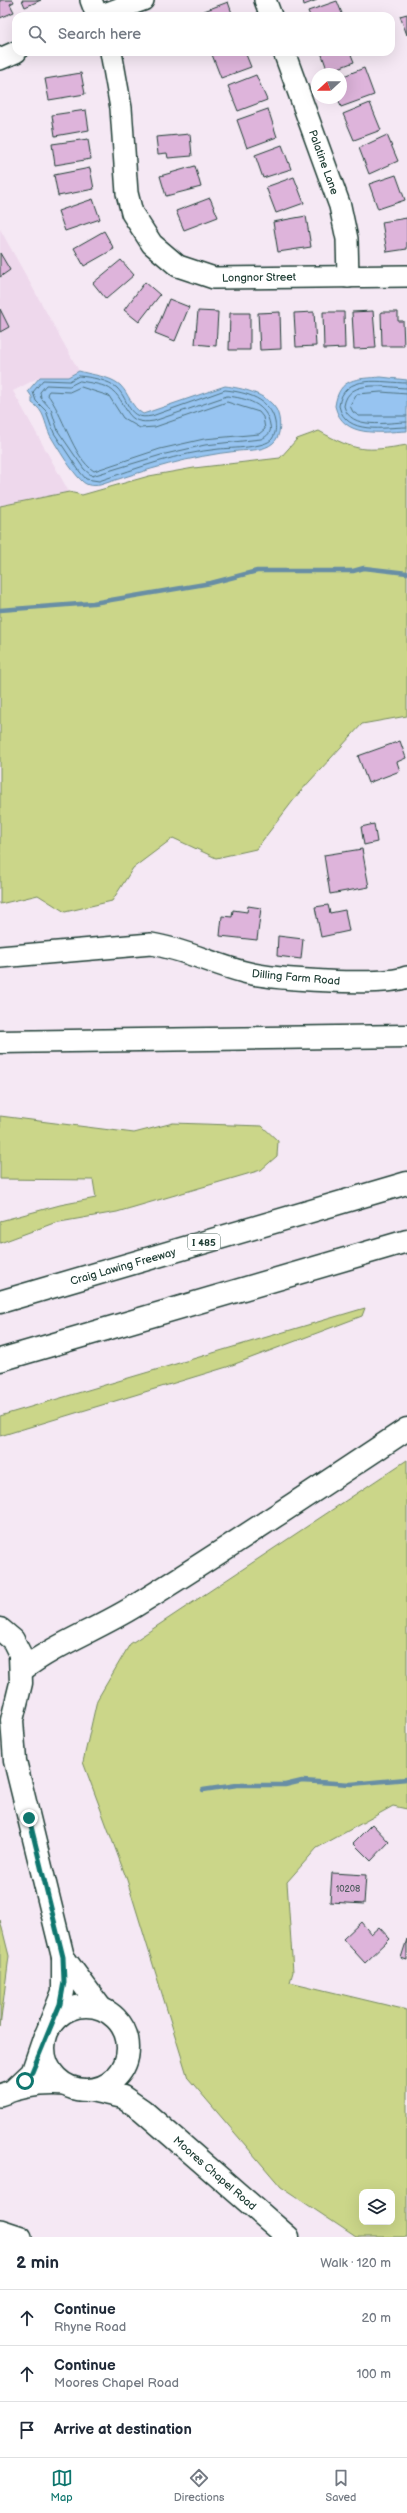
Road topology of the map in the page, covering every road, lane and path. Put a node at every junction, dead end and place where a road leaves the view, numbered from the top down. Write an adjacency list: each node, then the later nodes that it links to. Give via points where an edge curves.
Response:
1 (91, 0): 4 (street)
2 (143, 0): 5 (street)
3 (265, 0): 6 (street)
4 (96, 12)
5 (109, 12)
6 (270, 12)
7 (12, 54): 10 (street)
8 (112, 56): 12 (street, Longnor Street, via 121,108 127,193 132,213 152,244 178,266 214,278)
9 (285, 56): 12 (street, Palatine Lane, via 340,206 347,240)
10 (0, 59)
11 (407, 276): 12 (street, Longnor Street)
12 (348, 277)
13 (0, 957): 14 (street, Dilling Farm Road, via 151,944 176,949 253,974 373,981)
14 (406, 977)
15 (407, 1036): 16 (main road)
16 (0, 1042)
17 (407, 1183): 19 (main road, Craig Lawing Freeway / I 485)
18 (407, 1241): 20 (main road)
19 (0, 1302)
20 (0, 1360)
21 (407, 1429): 23 (main road, via 193,1570 127,1611 40,1656)
22 (0, 1629): 23 (main road, via 13,1640 20,1654)
23 (22, 1670): 24 (main road)
24 (8, 1700): 26 (main road)
25 (0, 1742): 26 (main road)
26 (15, 1761): 27 (main road)
27 (63, 1957): 28 (main road); 29 (main road, via 64,1992)
28 (100, 2007): 29 (main road, via 72,2007 60,2014); 30 (main road, via 113,2014 122,2025 128,2038)
29 (47, 2031): 31 (main road, via 43,2052 47,2065 54,2077); 33 (street, via 32,2072)
30 (128, 2053): 32 (main road, via 117,2077 106,2086); 34 (main road, Moores Chapel Road, via 132,2083)
31 (66, 2086): 32 (main road); 33 (street, via 52,2084)
32 (92, 2090): 34 (main road, Moores Chapel Road, via 123,2098)
33 (7, 2092)
34 (142, 2110): 37 (main road, Moores Chapel Road)
35 (0, 2230): 36 (street)
36 (21, 2237)
37 (288, 2237)

